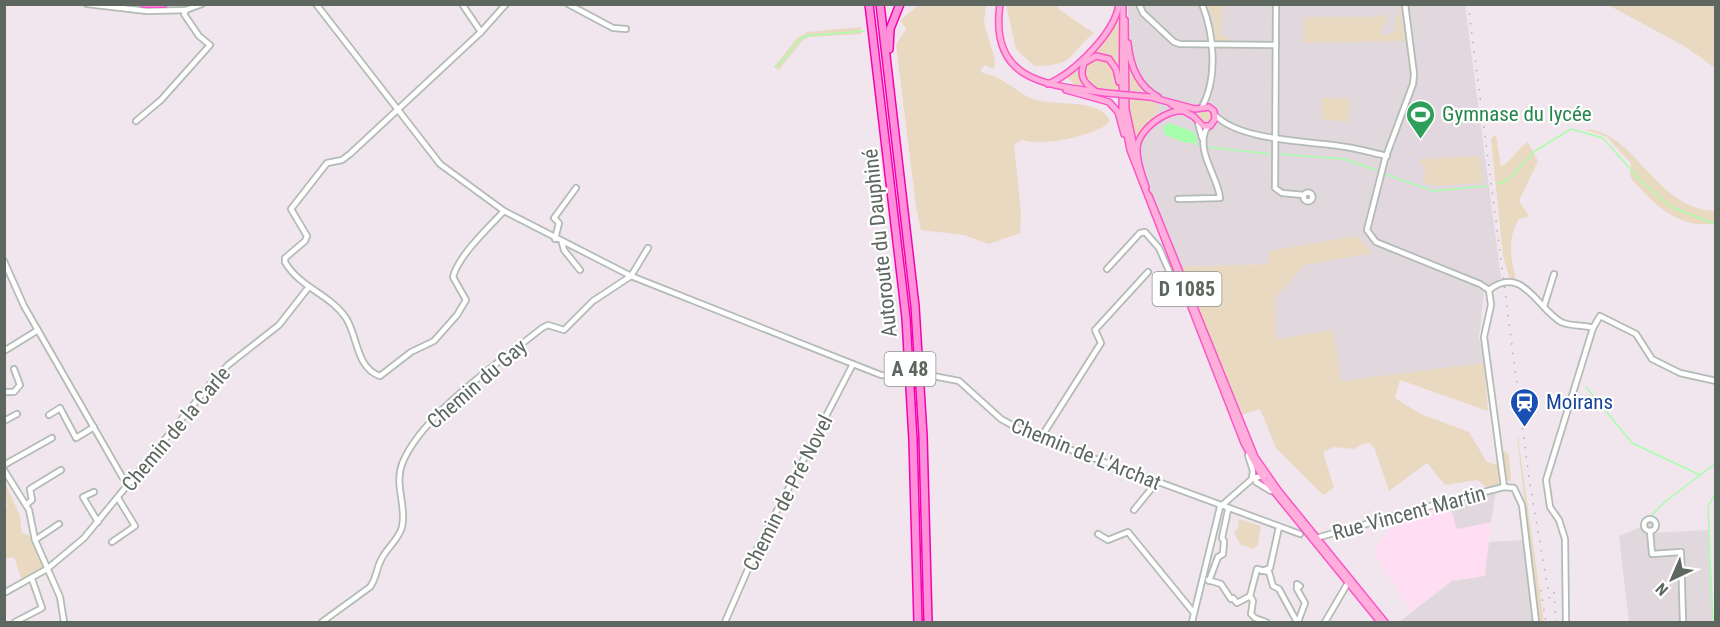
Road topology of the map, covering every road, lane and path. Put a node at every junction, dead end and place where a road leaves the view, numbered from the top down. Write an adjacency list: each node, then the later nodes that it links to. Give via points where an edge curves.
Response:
1 (87, 4): 18 (street, via 147,11)
2 (144, 4): 3 (main road)
3 (164, 4)
4 (202, 4): 18 (street)
5 (316, 4): 31 (street)
6 (462, 4): 20 (street)
7 (506, 4): 20 (street)
8 (568, 4): 19 (street, via 614,28)
9 (868, 4): 113 (highway, Autoroute du Dauphiné / A 48, via 906,318)
10 (880, 4): 28 (highway, Autoroute du Dauphiné / A 48)
11 (900, 4): 28 (highway, via 889,36)
12 (1000, 4): 24 (main road, via 1000,39 1007,58 1025,76)
13 (1123, 4): 23 (main road, via 1108,32); 29 (main road, via 1136,75 1149,92); 32 (main road, D 1085); 44 (main road, D 1085, via 1126,109)
14 (1139, 4): 21 (street, via 1143,13 1174,42)
15 (1202, 4): 21 (street, via 1209,21)
16 (1276, 4): 22 (street)
17 (1405, 4): 43 (street, via 1414,74 1410,96)
18 (186, 10): 37 (street, via 184,14 199,36 210,45)
19 (626, 29)
20 (481, 32): 31 (street)
21 (1211, 45): 22 (street); 27 (street)
22 (1276, 45): 40 (street)
23 (1067, 71): 24 (main road); 25 (main road, via 1067,81)
24 (1047, 84): 25 (main road); 42 (main road, via 1112,104)
25 (1073, 88): 26 (main road)
26 (1096, 91): 29 (main road, bridge, via 1151,97); 32 (main road, via 1084,81 1081,72 1087,60 1100,56 1109,59 1116,69)
27 (1209, 92): 30 (street); 33 (street)
28 (891, 103): 114 (highway, Autoroute du Dauphiné / A 48, via 917,339)
29 (1169, 103): 30 (main road); 34 (main road)
30 (1201, 108): 33 (main road); 36 (main road)
31 (398, 109): 48 (street, via 440,164); 58 (street, via 345,159 327,163 291,208 307,238 285,262)
32 (1122, 109): 42 (main road, D 1085)
33 (1212, 109): 35 (main road)
34 (1185, 111): 36 (main road); 44 (main road, via 1169,112 1142,136 1137,150)
35 (1215, 116): 38 (street); 39 (main road)
36 (1197, 121): 39 (main road); 41 (street)
37 (136, 122)
38 (1223, 123): 39 (street); 40 (street)
39 (1210, 125): 41 (street)
40 (1276, 138): 43 (street); 46 (street, via 1275,188 1281,193)
41 (1203, 143): 47 (street, via 1220,198)
42 (1130, 150): 44 (main road, D 1085)
43 (1387, 156): 59 (street, via 1366,227 1369,236)
44 (1143, 184): 60 (main road, D 1085); 61 (main road, D 1085)
45 (576, 188): 49 (street, via 554,218 559,224)
46 (1304, 195)
47 (1178, 199)
48 (504, 211): 49 (street); 58 (street, via 454,272 466,300 462,309 430,344 411,352 381,376 365,364 346,318)
49 (555, 238): 50 (street)
50 (563, 243): 54 (street); 57 (street, Chemin de L'Archat)
51 (648, 248): 57 (street)
52 (4, 261): 64 (street)
53 (1107, 269): 60 (street, via 1145,232 1159,248 1180,296)
54 (580, 270)
55 (1148, 272): 75 (street, via 1095,330 1101,343)
56 (1554, 274): 62 (street)
57 (631, 276): 66 (street, Chemin de L'Archat); 111 (street, Chemin du Gay, via 593,301 564,330 550,325 542,328 469,387 415,441 401,466 402,526 381,560 376,579)
58 (308, 288): 82 (street, Chemin de la Carle, via 279,325 212,382)
59 (1489, 290): 62 (street, via 1496,284 1513,282); 83 (street, via 1491,305 1484,337)
60 (1184, 294): 61 (street); 76 (main road, D 1085)
61 (1192, 304): 80 (main road, D 1085)
62 (1544, 306): 63 (street, via 1564,324)
63 (1593, 328): 68 (street, via 1604,316 1636,334 1652,359 1680,374); 122 (street, via 1546,480 1550,507 1565,539)
64 (38, 330): 65 (street); 73 (street)
65 (4, 351)
66 (853, 364): 75 (street, Chemin de L'Archat, bridge, via 881,375 928,375 959,381 1001,419); 112 (street, Chemin de Pré Novel, via 755,553)
67 (14, 369): 69 (street, via 20,385 14,392)
68 (1716, 381)
69 (4, 392)
70 (17, 414): 72 (street)
71 (50, 415): 73 (street, via 60,408 76,438)
72 (4, 421)
73 (94, 427): 82 (street)
74 (52, 438): 77 (street)
75 (1040, 439): 81 (street, Chemin de L'Archat)
76 (1244, 444): 80 (main road, D 1085); 80 (street)
77 (4, 465)
78 (4, 470): 86 (street)
79 (61, 470): 86 (street, via 30,489 32,500)
80 (1259, 478): 87 (street); 96 (main road, D 1085); 96 (main road, D 1085)
81 (1156, 483): 87 (street, Chemin de L'Archat); 88 (street)
82 (128, 487): 85 (street, Chemin de la Carle)
83 (1504, 487): 96 (street, Rue Vincent Martin); 121 (street, via 1516,490 1522,506)
84 (94, 492): 90 (street, Chemin de la Carle, via 83,497)
85 (118, 498): 90 (street, Chemin de la Carle); 98 (street, via 135,526)
86 (27, 504): 97 (street)
87 (1220, 507): 89 (street, Chemin de L'Archat); 102 (street)
88 (1134, 510)
89 (1228, 510): 92 (street, Chemin de L'Archat); 104 (street, via 1223,554 1218,557)
90 (98, 522): 99 (street, Chemin de la Carle)
91 (59, 524): 97 (street)
92 (1280, 527): 95 (street, Chemin de L'Archat); 100 (street, via 1270,567)
93 (1650, 531): 123 (street, via 1652,554 1681,552)
94 (1098, 534): 108 (street, via 1108,540 1128,532)
95 (1300, 534)
96 (1316, 538): 103 (main road, D 1085)
97 (35, 540): 99 (street)
98 (112, 542)
99 (49, 567): 101 (street, Chemin de la Carle); 110 (street)
100 (1262, 571): 107 (street, via 1257,569); 117 (street, via 1269,572 1273,586)
101 (32, 579): 106 (street, Chemin de la Carle); 109 (street, via 42,608)
102 (1202, 579): 104 (street); 108 (street)
103 (1350, 580): 118 (street); 119 (main road, D 1085); 120 (main road, D 1085)
104 (1209, 581): 107 (street, via 1221,584 1237,603)
105 (1297, 589): 117 (street, via 1305,603)
106 (4, 593)
107 (1250, 596): 116 (street, via 1251,614)
108 (1194, 613): 115 (street)
109 (15, 622)
110 (64, 622)
111 (322, 622)
112 (724, 622)
113 (918, 622)
114 (928, 622)
115 (1192, 622)
116 (1266, 622)
117 (1298, 622)
118 (1325, 622)
119 (1380, 622)
120 (1385, 622)
121 (1536, 622)
122 (1566, 622)
123 (1683, 622)

